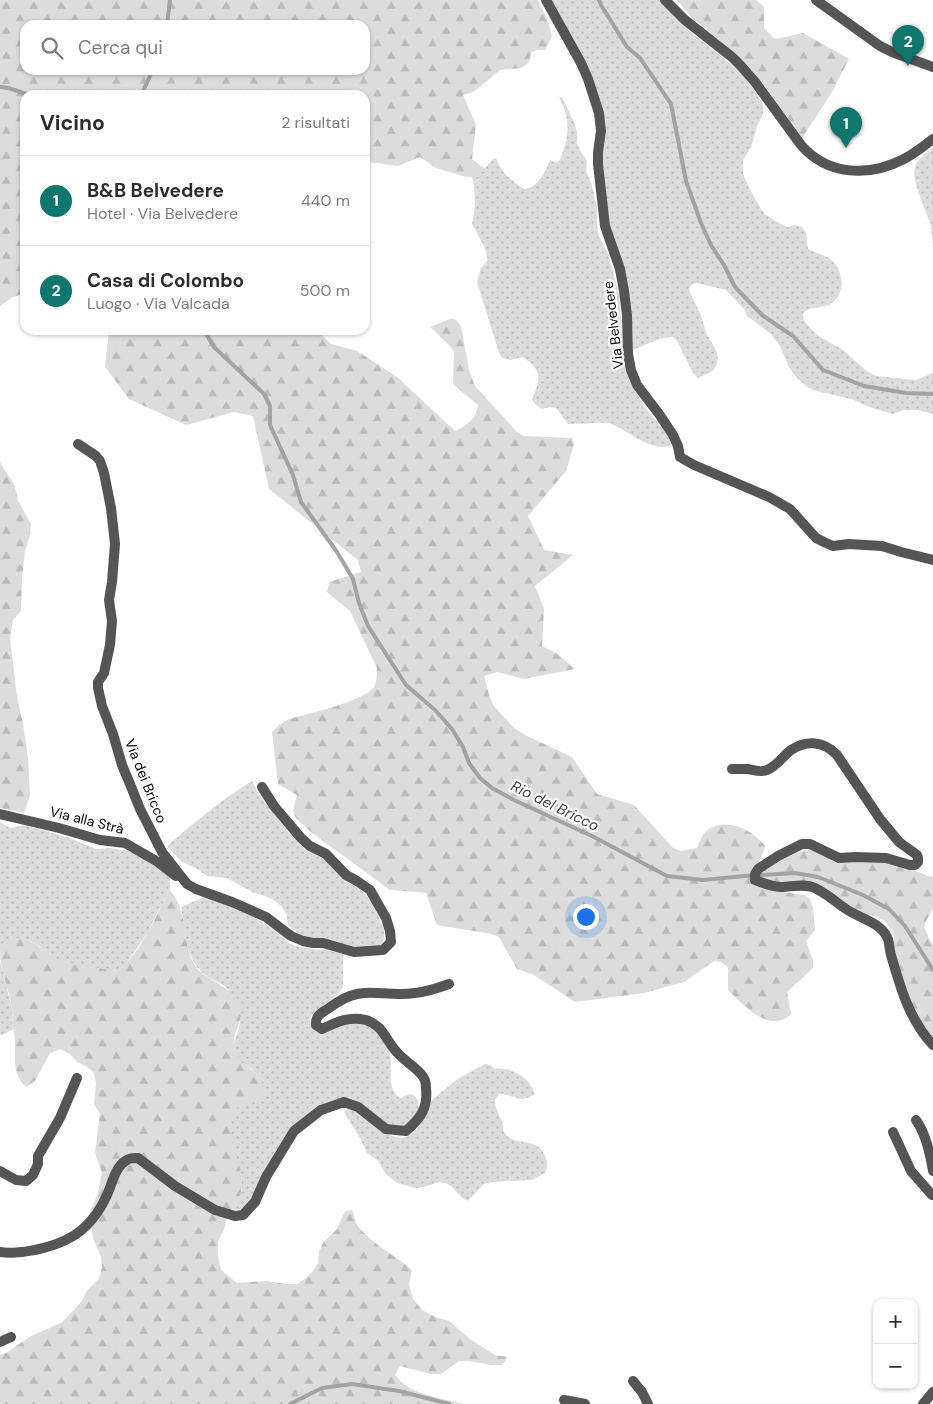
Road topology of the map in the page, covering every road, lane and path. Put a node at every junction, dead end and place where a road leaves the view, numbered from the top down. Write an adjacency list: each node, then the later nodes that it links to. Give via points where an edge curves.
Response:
1 (546, 0): 7 (street, Via Belvedere, via 581,63 599,113 598,164 605,226 624,291 631,370 637,385 673,435 680,458 790,509 816,538 833,546 882,546)
2 (665, 0): 5 (street, via 741,66 808,154 821,162 844,170 886,167 906,158)
3 (816, 0): 4 (street, via 880,46)
4 (933, 68)
5 (933, 139)
6 (78, 444): 11 (street, Via dei Bricco, via 100,461 111,508 114,544 108,600 112,621 104,673 98,682 102,706 140,809 162,852)
7 (933, 560)
8 (732, 769): 13 (street, via 767,770 791,750 807,743 826,745 837,755 899,842 917,855 918,862 910,865 886,858 839,858 810,844 802,844 778,856 754,874 755,880 780,887 813,887 880,928 888,937 890,953 910,1011)
9 (262, 787): 11 (street, Via dei Bricco, via 301,838 370,890 386,918 390,944 383,950 354,952 323,943 313,944 291,936 266,917)
10 (0, 814): 11 (street, Via alla Strà, via 100,840 125,843)
11 (187, 884)
12 (450, 984): 20 (street, via 415,993 355,993 338,1001 316,1020 316,1025 322,1029 352,1018 379,1026 397,1053 422,1075 426,1082 426,1105 406,1131 386,1129 358,1107 344,1102 321,1110 294,1131 255,1202 243,1215 235,1216 215,1210 138,1158 127,1160 120,1166 102,1203 78,1233 65,1242 42,1249)
13 (933, 1044)
14 (77, 1078): 17 (street, via 60,1118 41,1149 33,1175 26,1181 16,1180)
15 (916, 1120): 18 (street, via 922,1129)
16 (894, 1132): 19 (street, via 911,1171)
17 (0, 1171)
18 (933, 1171)
19 (932, 1195)
20 (0, 1252)
21 (11, 1337): 22 (street)
22 (0, 1342)
23 (633, 1381): 27 (street)
24 (933, 1392): 28 (street)
25 (564, 1400): 26 (street)
26 (585, 1404)
27 (648, 1404)
28 (923, 1404)

